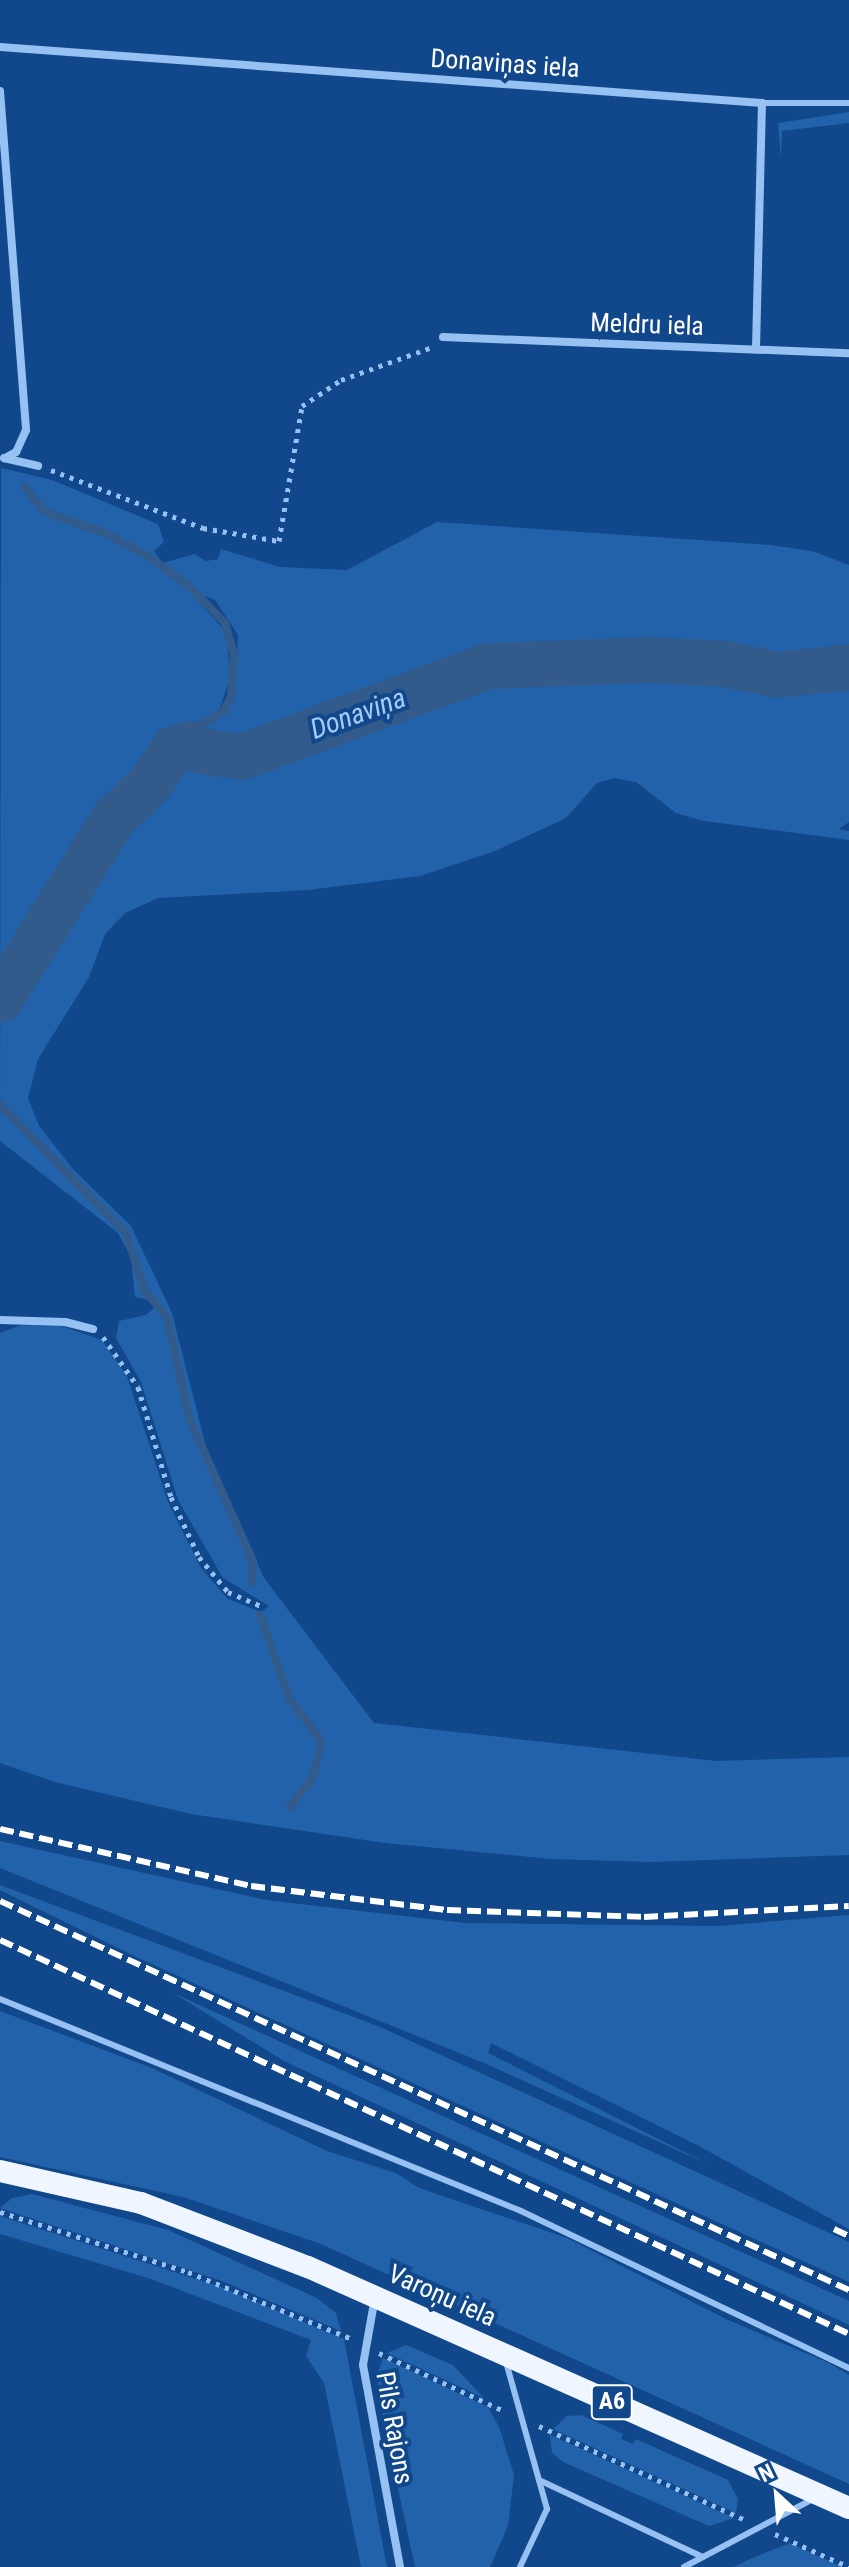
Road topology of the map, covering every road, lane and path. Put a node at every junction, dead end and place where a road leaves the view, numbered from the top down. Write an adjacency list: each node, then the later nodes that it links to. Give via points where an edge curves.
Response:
1 (0, 47): 3 (street, Donaviņas iela)
2 (0, 91): 8 (street, via 26,430 16,452)
3 (762, 103): 4 (lane); 6 (street)
4 (849, 103)
5 (443, 337): 6 (street, Meldru iela); 9 (path, via 438,345 341,380 302,406 279,541 212,531)
6 (756, 349): 7 (street, Meldru iela)
7 (849, 353)
8 (2, 458): 9 (street)
9 (38, 466)
10 (0, 1320): 11 (street, via 65,1322)
11 (93, 1329): 12 (path, via 132,1374 171,1497 199,1557 228,1592)
12 (264, 1607)
13 (0, 1999): 19 (lane, via 521,2211)
14 (0, 2171): 16 (highway, Varoņu iela / A6, via 141,2203)
15 (0, 2212): 17 (path, via 210,2280)
16 (375, 2297): 17 (street, Pils Rajons); 18 (highway, Varoņu iela / A6)
17 (364, 2345): 20 (path); 26 (street, Pils Rajons, via 365,2393)
18 (504, 2354): 20 (lane); 22 (highway, Varoņu iela / A6)
19 (849, 2368)
20 (522, 2419): 21 (lane); 24 (path)
21 (539, 2480): 25 (lane); 27 (lane, via 547,2509)
22 (821, 2495): 23 (highway, Varoņu iela / A6); 24 (lane)
23 (849, 2508)
24 (760, 2527): 25 (lane); 29 (path)
25 (703, 2557): 28 (lane)
26 (400, 2567)
27 (520, 2567)
28 (684, 2567)
29 (849, 2567)

